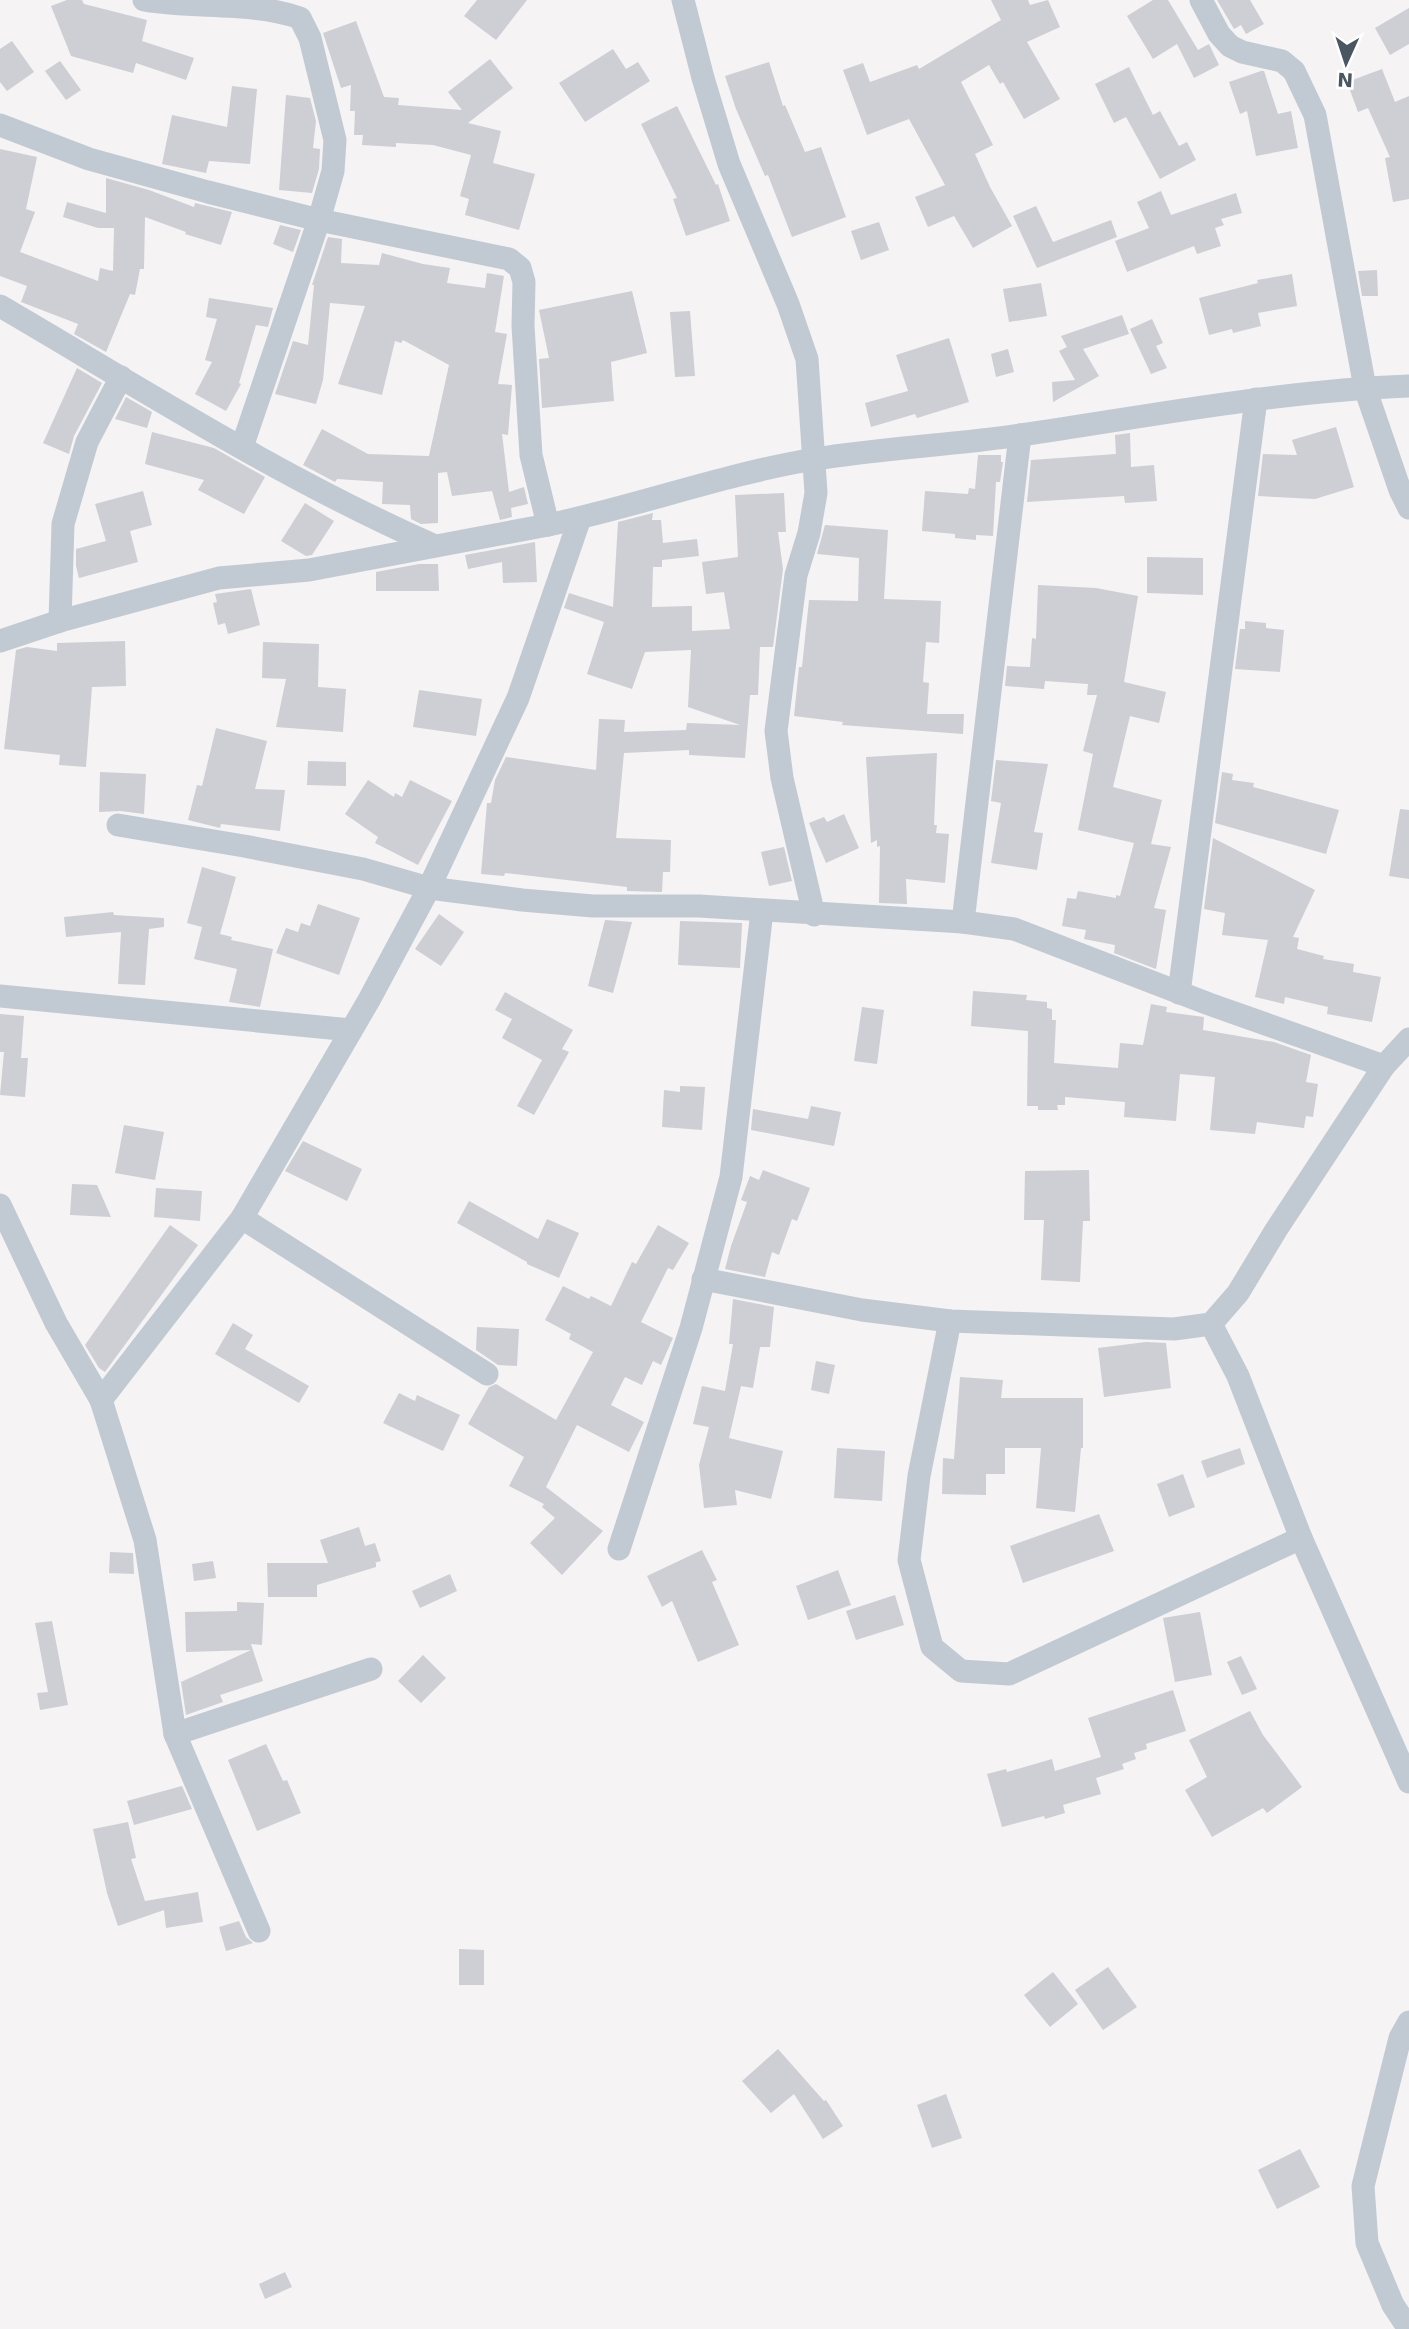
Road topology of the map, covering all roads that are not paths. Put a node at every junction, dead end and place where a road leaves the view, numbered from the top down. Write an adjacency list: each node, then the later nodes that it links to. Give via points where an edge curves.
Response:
1 (144, 0): 5 (street, via 300,18 310,37 335,140 333,171)
2 (683, 0): 13 (street, via 729,164 807,359)
3 (1201, 0): 9 (street, via 1230,46 1282,61 1294,71 1315,115)
4 (0, 125): 5 (street, via 89,159)
5 (319, 220): 12 (street); 16 (street, via 509,258 520,268 531,454)
6 (0, 306): 7 (street)
7 (121, 377): 12 (street); 18 (street, via 87,442 63,524)
8 (1409, 386): 9 (street)
9 (1365, 387): 10 (street); 14 (street)
10 (1256, 399): 11 (street); 25 (street)
11 (1020, 435): 13 (street); 24 (street)
12 (242, 447): 17 (street, via 368,516)
13 (815, 459): 15 (street, via 685,488); 23 (street, via 817,493 796,575 776,731 782,778)
14 (1409, 508)
15 (580, 519): 16 (street); 21 (street, via 518,698)
16 (548, 525): 17 (street)
17 (433, 545): 18 (street, via 309,570 219,578)
18 (60, 621): 19 (street)
19 (0, 641)
20 (118, 825): 21 (street, via 363,869)
21 (429, 888): 22 (street, via 593,906); 27 (street)
22 (762, 911): 23 (street); 32 (street, via 731,1177)
23 (814, 915): 24 (street)
24 (963, 922): 25 (street, via 1014,929)
25 (1179, 993): 29 (street)
26 (0, 996): 27 (street)
27 (351, 1030): 30 (street)
28 (1409, 1039): 29 (street)
29 (1384, 1066): 34 (street, via 1238,1293)
30 (242, 1218): 35 (street); 36 (street)
31 (3, 1220): 36 (street)
32 (703, 1279): 33 (street, via 862,1310); 38 (street)
33 (950, 1321): 34 (street, via 1174,1329); 37 (street, via 919,1476 909,1560 932,1647 961,1671 1009,1674)
34 (1211, 1324): 37 (street, via 1238,1376)
35 (487, 1374)
36 (101, 1400): 40 (street, via 145,1540)
37 (1301, 1538): 41 (street)
38 (619, 1549)
39 (371, 1669): 40 (street)
40 (175, 1734): 42 (street)
41 (1409, 1782)
42 (259, 1931)
43 (1409, 2022): 44 (street, via 1400,2038 1363,2186 1367,2243)
44 (1409, 2329)

